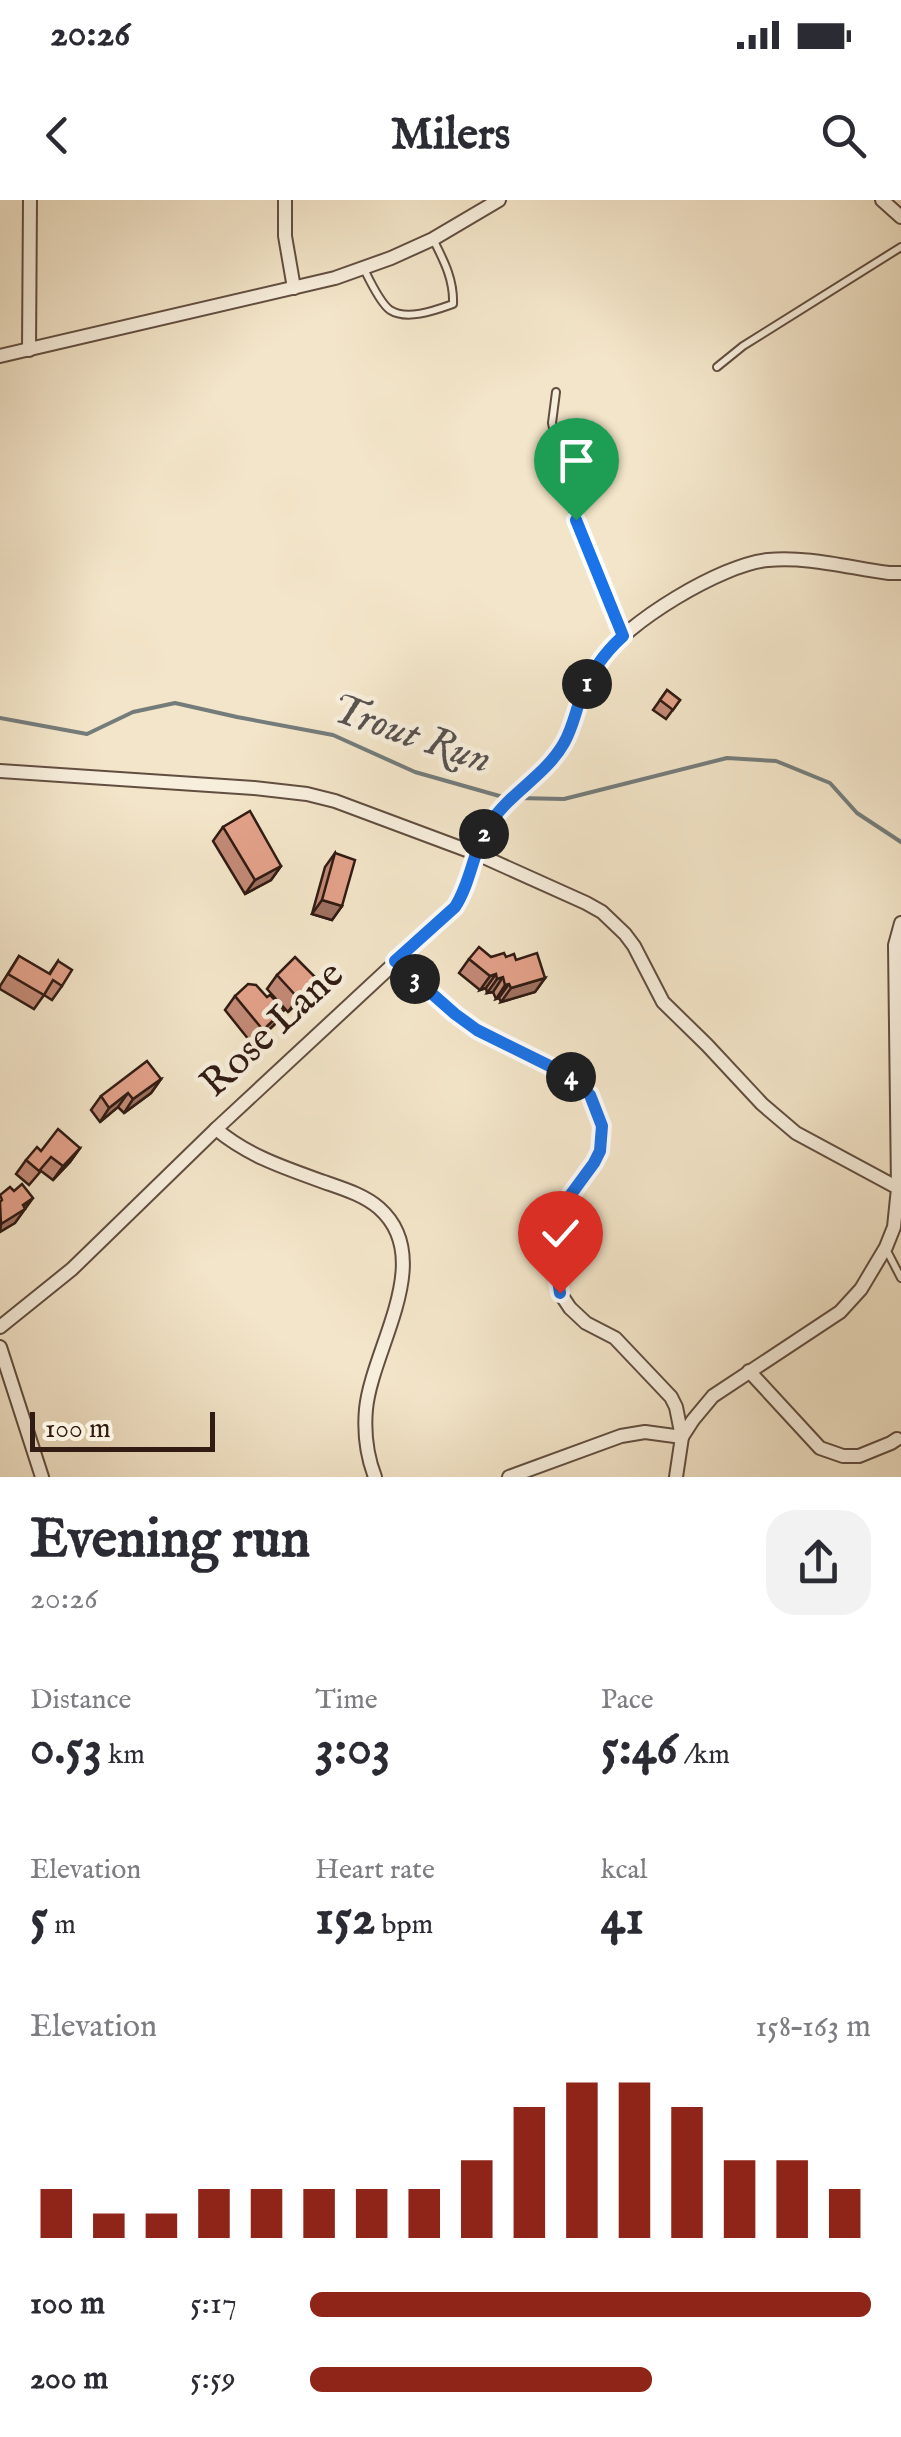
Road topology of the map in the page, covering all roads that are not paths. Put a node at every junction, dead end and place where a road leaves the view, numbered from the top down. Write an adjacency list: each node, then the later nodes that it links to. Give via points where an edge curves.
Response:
1 (30, 200): 10 (street)
2 (286, 200): 9 (street)
3 (499, 200): 6 (street)
4 (882, 200): 5 (street)
5 (901, 218)
6 (433, 240): 8 (street); 8 (lane, via 446,264 453,304 408,314 390,310)
7 (901, 247): 12 (lane)
8 (364, 268): 9 (street)
9 (294, 288): 10 (street)
10 (29, 350): 11 (street)
11 (0, 356)
12 (717, 368)
13 (556, 392): 15 (lane, via 552,423 562,475)
14 (901, 572): 15 (street, Rose Lane, via 791,559 750,563 688,592)
15 (623, 636): 17 (street, Rose Lane, via 589,677 560,750 486,828)
16 (0, 772): 17 (street, via 307,794)
17 (477, 854): 19 (street, Rose Lane, via 455,907); 21 (street, via 602,912 634,946 663,1002 762,1104 796,1132)
18 (901, 923): 21 (street, via 895,945)
19 (395, 961): 20 (street, Rose Lane); 27 (street, via 477,1030 574,1078 590,1095 602,1126 600,1151 550,1230 560,1293 671,1397)
20 (216, 1129): 24 (street, Rose Lane); 30 (street, via 258,1158 365,1198 397,1230 402,1283 366,1407)
21 (898, 1188): 22 (street)
22 (886, 1248): 23 (lane); 26 (street, via 840,1312)
23 (901, 1278)
24 (0, 1328)
25 (0, 1347): 29 (street)
26 (748, 1371): 27 (street, via 713,1396); 28 (street, via 820,1448 859,1456)
27 (682, 1437): 31 (street, via 621,1436); 32 (street)
28 (897, 1439)
29 (42, 1477)
30 (374, 1477)
31 (508, 1477)
32 (676, 1477)

